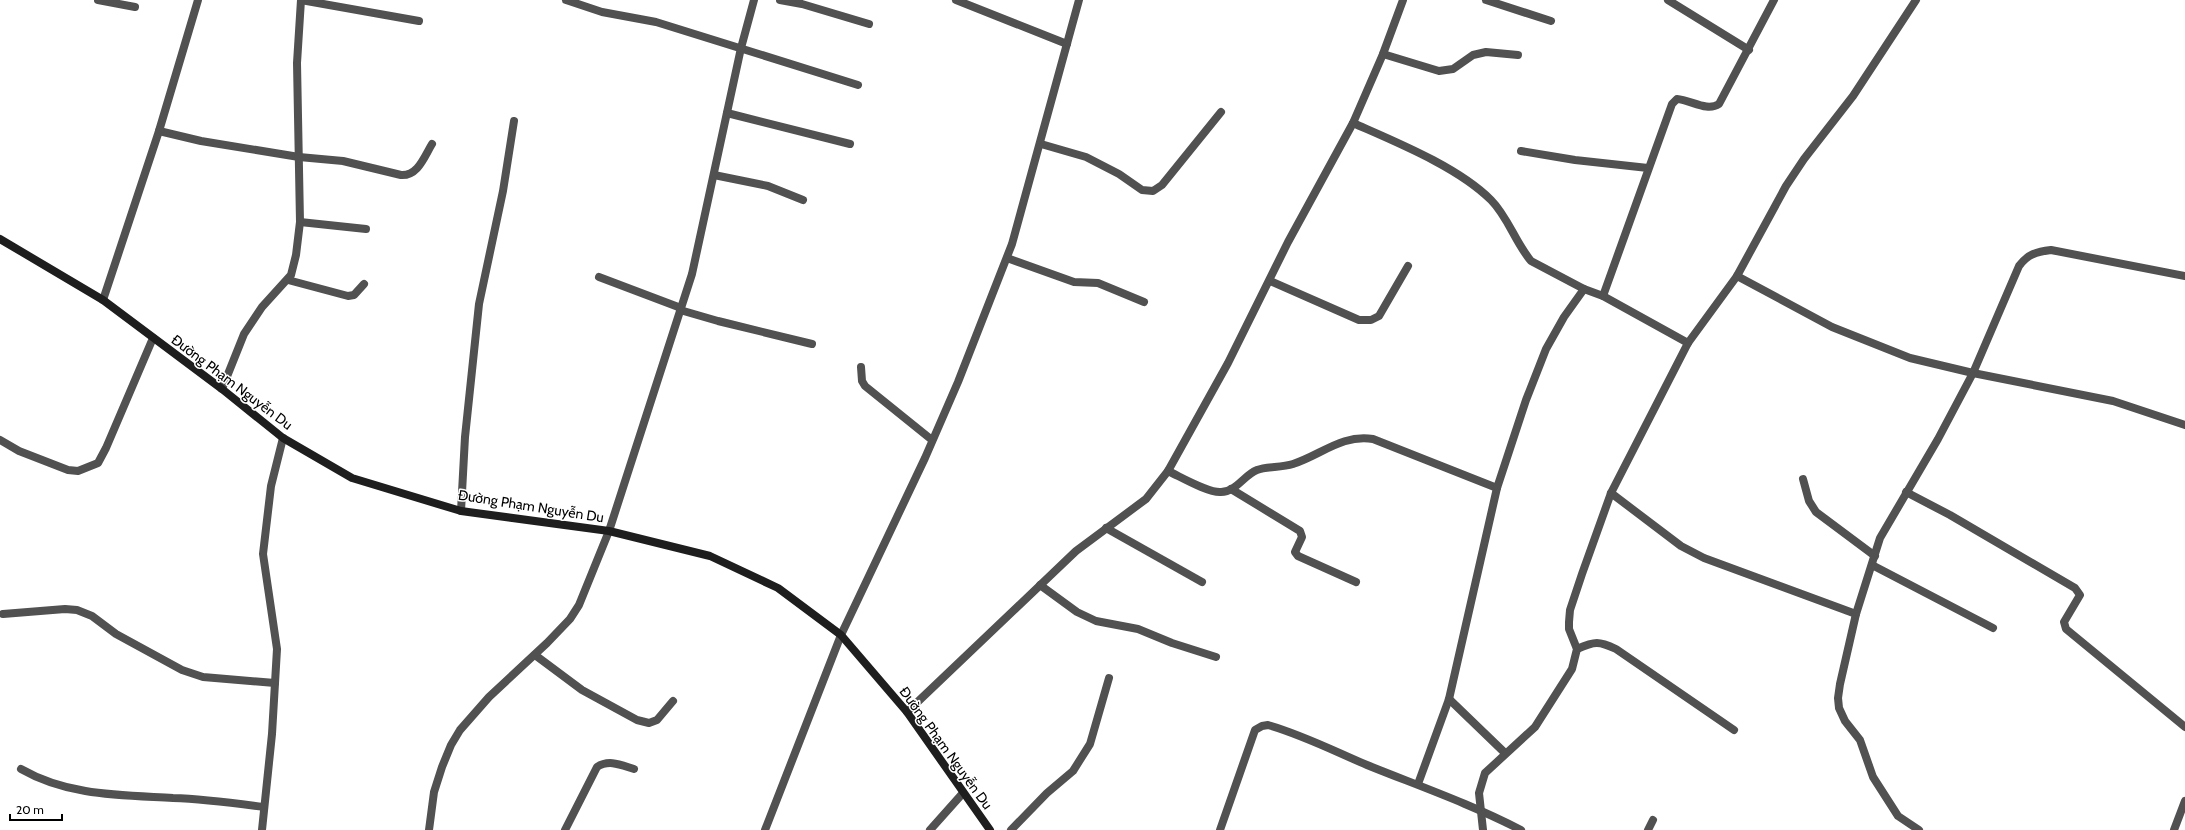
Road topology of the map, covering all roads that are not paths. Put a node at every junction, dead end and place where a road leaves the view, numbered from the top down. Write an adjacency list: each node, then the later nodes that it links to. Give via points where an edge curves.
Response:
1 (98, 0): 14 (street)
2 (198, 0): 28 (street)
3 (301, 0): 15 (street); 33 (street, via 297,63)
4 (566, 0): 19 (street, via 602,12 656,22)
5 (754, 0): 19 (street)
6 (780, 0): 17 (street)
7 (956, 0): 18 (street)
8 (1079, 0): 18 (street)
9 (1403, 0): 21 (street)
10 (1486, 0): 16 (street)
11 (1668, 0): 20 (street)
12 (1774, 0): 20 (street)
13 (1916, 0): 42 (street, via 1853,96 1800,164)
14 (135, 7)
15 (419, 21)
16 (1551, 21)
17 (869, 24)
18 (1067, 44): 31 (street)
19 (741, 48): 23 (street); 25 (street)
20 (1749, 50): 34 (street, via 1715,107 1681,100 1674,101)
21 (1383, 54): 22 (street, via 1439,71 1453,69 1473,55 1486,52); 27 (street)
22 (1518, 55)
23 (858, 85)
24 (1221, 112): 31 (street, via 1162,185 1152,191 1142,190 1119,174 1086,157)
25 (727, 113): 30 (street); 35 (street)
26 (514, 121): 69 (street, via 503,190 479,304 465,436)
27 (1353, 123): 46 (street); 48 (street, via 1400,144 1466,181 1491,200 1531,261)
28 (159, 131): 33 (street, via 201,141); 50 (street)
29 (432, 144): 33 (street, via 414,172 409,175 343,161)
30 (850, 144)
31 (1041, 144): 40 (street)
32 (1521, 151): 34 (street)
33 (299, 157): 37 (street)
34 (1648, 168): 49 (street)
35 (714, 175): 36 (street, via 768,186); 52 (street, via 692,274)
36 (803, 200)
37 (300, 222): 38 (street); 45 (street, via 296,255)
38 (366, 229)
39 (0, 239): 50 (main road, Đường Phạm Nguyễn Du)
40 (1007, 258): 51 (street, via 1074,282 1098,283); 62 (street)
41 (1408, 266): 46 (street, via 1379,316 1371,320 1359,320)
42 (1737, 276): 54 (street); 57 (street, via 1832,327 1910,358)
43 (2185, 276): 57 (street, via 2051,250 2026,256 2019,266)
44 (599, 277): 52 (street)
45 (288, 280): 47 (street, via 348,296 354,295); 58 (street, via 262,307 244,334)
46 (1270, 281): 63 (street)
47 (364, 284)
48 (1584, 289): 49 (street); 65 (street, via 1546,349)
49 (1603, 296): 54 (street)
50 (103, 300): 53 (main road, Đường Phạm Nguyễn Du)
51 (1144, 302)
52 (681, 309): 55 (street, via 718,321); 71 (street)
53 (153, 338): 58 (main road, Đường Phạm Nguyễn Du); 61 (street, via 98,462 78,471 68,470 19,451)
54 (1688, 343): 68 (street)
55 (812, 344)
56 (861, 368): 62 (street, via 865,386)
57 (1973, 374): 59 (street, via 2113,401); 67 (street)
58 (222, 389): 60 (main road, Đường Phạm Nguyễn Du)
59 (2185, 425)
60 (283, 438): 69 (main road, Đường Phạm Nguyễn Du, via 352,478); 85 (street, via 271,486 263,554 277,649)
61 (0, 440)
62 (932, 440): 80 (street)
63 (1168, 471): 66 (street, via 1212,491 1222,492); 70 (street, via 1146,498)
64 (1803, 480): 72 (street, via 1809,501 1816,512)
65 (1497, 488): 66 (street, via 1373,439 1359,437 1294,464 1258,470); 86 (street)
66 (1231, 489): 75 (street, via 1300,531 1302,537 1295,552 1298,556)
67 (1906, 492): 72 (street, via 1880,538); 89 (street, via 2075,588 2079,598 2064,622 2066,629)
68 (1611, 493): 78 (street, via 1652,527 1704,558); 81 (street, via 1570,610 1569,629)
69 (461, 511): 71 (main road, Đường Phạm Nguyễn Du)
70 (1106, 528): 74 (street); 76 (street, via 1076,551)
71 (609, 531): 80 (main road, Đường Phạm Nguyễn Du, via 710,556 778,588); 82 (street, via 576,610)
72 (1875, 556): 73 (street)
73 (1872, 565): 78 (street); 79 (street)
74 (1202, 582)
75 (1356, 582)
76 (1040, 585): 83 (street, via 1078,612 1096,621 1138,629); 88 (street)
77 (3, 614): 85 (street, via 77,610 92,616 116,634 182,670 204,677)
78 (1856, 614): 111 (street, via 1840,684 1839,708 1845,721 1860,740 1873,777 1886,798 1898,816)
79 (1993, 628)
80 (841, 635): 88 (main road, Đường Phạm Nguyễn Du); 103 (street)
81 (1577, 648): 90 (street, via 1592,642 1602,642 1616,649); 91 (street, via 1572,669 1535,727)
82 (535, 655): 87 (street, via 582,690 637,720 649,723 657,720); 101 (street, via 470,717 451,745 434,792)
83 (1216, 657)
84 (1109, 678): 106 (street, via 1090,744 1073,771)
85 (275, 683): 97 (street)
86 (1449, 699): 91 (street); 94 (street)
87 (673, 701)
88 (907, 712): 95 (main road, Đường Phạm Nguyễn Du)
89 (2185, 726)
90 (1734, 730)
91 (1505, 753): 98 (street, via 1485,773 1479,793)
92 (21, 769): 97 (street, via 40,780 72,790 112,796 174,798)
93 (634, 769): 102 (street, via 613,762 597,767)
94 (1418, 784): 98 (street); 107 (street, via 1305,738 1268,725 1262,726 1255,730)
95 (963, 793): 104 (street); 105 (main road, Đường Phạm Nguyễn Du)
96 (2185, 801): 112 (street)
97 (264, 807): 100 (street)
98 (1481, 809): 108 (street); 109 (street)
99 (1653, 820): 110 (street)
100 (262, 830)
101 (429, 830)
102 (565, 830)
103 (765, 830)
104 (930, 830)
105 (990, 830)
106 (1012, 830)
107 (1220, 830)
108 (1483, 830)
109 (1521, 830)
110 (1648, 830)
111 (1919, 830)
112 (2174, 830)

